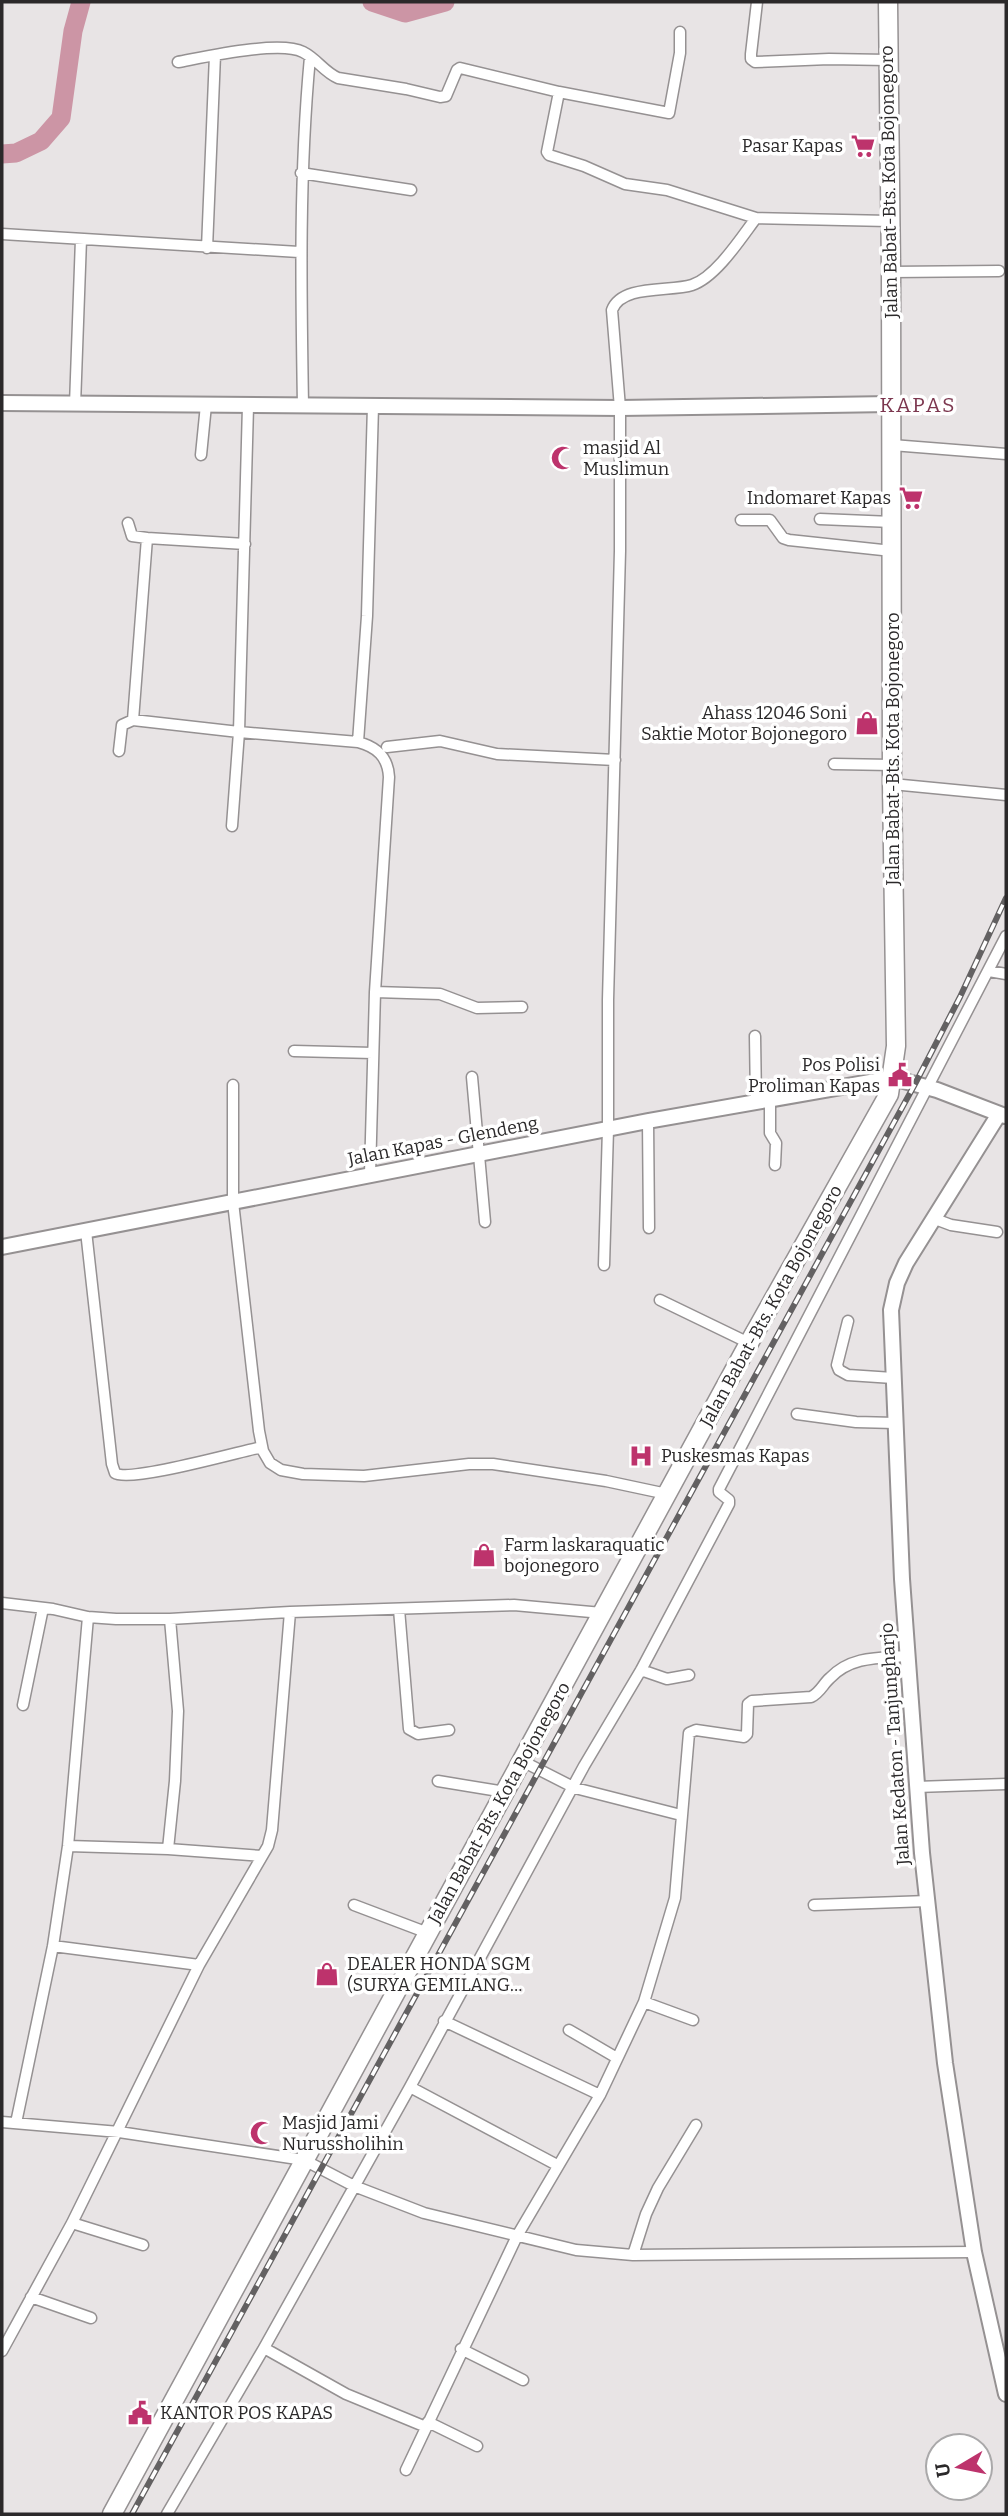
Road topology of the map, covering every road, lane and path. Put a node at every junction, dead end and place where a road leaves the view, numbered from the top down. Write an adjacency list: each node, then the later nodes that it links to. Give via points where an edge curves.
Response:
1 (757, 2): 6 (street, via 751,54 755,62)
2 (888, 2): 6 (highway, Jalan Babat-Bts. Kota Bojonegoro)
3 (680, 32): 8 (street, via 669,113)
4 (215, 55): 5 (street, via 285,48); 7 (street); 15 (street)
5 (310, 57): 8 (street, via 338,78 440,97 446,96 459,68); 9 (street)
6 (888, 60): 12 (highway, Jalan Babat-Bts. Kota Bojonegoro)
7 (178, 62)
8 (559, 92): 11 (street, via 549,155 625,184 667,190)
9 (301, 173): 10 (street); 16 (street)
10 (411, 190)
11 (756, 218): 12 (street); 26 (street, via 723,261 694,285 645,292 615,303)
12 (889, 220): 18 (highway, Jalan Babat-Bts. Kota Bojonegoro)
13 (2, 234): 14 (street)
14 (81, 239): 15 (street); 21 (street)
15 (207, 248): 16 (street)
16 (299, 253): 23 (street)
17 (999, 271): 18 (street)
18 (891, 272): 20 (highway, Jalan Babat-Bts. Kota Bojonegoro)
19 (2, 403): 21 (street)
20 (891, 404): 26 (street); 27 (highway, Jalan Babat-Bts. Kota Bojonegoro)
21 (75, 405): 22 (street)
22 (206, 405): 24 (street); 29 (street)
23 (303, 405): 24 (street); 25 (street)
24 (248, 406): 35 (street)
25 (373, 406): 26 (street); 39 (street)
26 (620, 408): 42 (street)
27 (892, 445): 28 (street); 32 (highway, Jalan Babat-Bts. Kota Bojonegoro)
28 (1006, 454)
29 (201, 455)
30 (820, 519): 32 (street)
31 (741, 520): 36 (street, via 770,520 789,540)
32 (892, 522): 36 (highway, Jalan Babat-Bts. Kota Bojonegoro)
33 (128, 523): 34 (street, via 132,536)
34 (147, 538): 35 (street); 37 (street)
35 (245, 544): 38 (street)
36 (892, 551): 45 (highway, Jalan Babat-Bts. Kota Bojonegoro)
37 (133, 720): 38 (street); 41 (street, via 122,725)
38 (239, 732): 39 (street); 48 (street)
39 (363, 744): 40 (street); 44 (street, via 378,751)
40 (387, 747): 42 (street, via 440,741 497,754); 44 (street, via 391,754)
41 (119, 751)
42 (615, 760): 64 (street)
43 (834, 764): 45 (street)
44 (388, 765): 52 (street)
45 (892, 765): 46 (highway, Jalan Babat-Bts. Kota Bojonegoro)
46 (892, 784): 47 (street); 58 (highway, Jalan Babat-Bts. Kota Bojonegoro)
47 (1006, 795)
48 (232, 826)
49 (1006, 936): 50 (street)
50 (989, 971): 51 (street); 60 (street)
51 (1006, 974)
52 (375, 992): 53 (street, via 440,994 477,1008); 56 (street)
53 (522, 1007)
54 (755, 1036): 61 (street)
55 (294, 1051): 56 (street)
56 (373, 1053): 67 (street)
57 (472, 1077): 65 (street)
58 (893, 1078): 60 (street); 61 (street, Jalan Kapas - Glendeng); 78 (highway, Jalan Babat-Bts. Kota Bojonegoro, via 882,1108)
59 (233, 1085): 68 (street)
60 (929, 1087): 62 (street); 92 (street, via 719,1489 729,1504)
61 (763, 1101): 63 (street, Jalan Kapas - Glendeng); 66 (street, via 776,1143)
62 (1003, 1115): 69 (street, Jalan Kedaton - Tanjungharjo)
63 (648, 1121): 64 (street, Jalan Kapas - Glendeng); 71 (street)
64 (608, 1129): 65 (street, Jalan Kapas - Glendeng); 75 (street)
65 (479, 1154): 67 (street, Jalan Kapas - Glendeng); 70 (street)
66 (775, 1165)
67 (370, 1174): 68 (street, Jalan Kapas - Glendeng)
68 (233, 1202): 72 (street, Jalan Kapas - Glendeng); 82 (street)
69 (935, 1219): 73 (street); 79 (street, Jalan Kedaton - Tanjungharjo, via 897,1283 891,1310)
70 (485, 1222)
71 (649, 1228)
72 (86, 1231): 74 (street, Jalan Kapas - Glendeng); 82 (street, via 115,1473 153,1472)
73 (997, 1232)
74 (2, 1247)
75 (604, 1265)
76 (660, 1300): 78 (street)
77 (848, 1321): 79 (street, via 839,1370 848,1375)
78 (749, 1343): 83 (highway, Jalan Babat-Bts. Kota Bojonegoro)
79 (893, 1378): 81 (street, Jalan Kedaton - Tanjungharjo)
80 (797, 1414): 81 (street)
81 (895, 1423): 91 (street, Jalan Kedaton - Tanjungharjo)
82 (262, 1447): 83 (street, via 273,1465 303,1474 376,1475 493,1464)
83 (667, 1494): 88 (highway, Jalan Babat-Bts. Kota Bojonegoro)
84 (2, 1602): 85 (street)
85 (43, 1608): 89 (street); 94 (street)
86 (398, 1608): 87 (street); 88 (street, via 538,1605); 95 (street, via 409,1729 418,1734)
87 (290, 1612): 90 (street); 105 (street, via 272,1830)
88 (602, 1613): 96 (highway, Jalan Babat-Bts. Kota Bojonegoro)
89 (88, 1617): 90 (street); 103 (street)
90 (170, 1619): 104 (street, via 177,1711)
91 (907, 1656): 99 (street, Jalan Kedaton - Tanjungharjo); 102 (street, via 858,1659 831,1676 811,1697 751,1701 744,1737 690,1732)
92 (641, 1670): 93 (street, via 667,1679); 100 (street)
93 (689, 1675)
94 (23, 1705)
95 (449, 1730)
96 (522, 1761): 100 (street); 101 (highway, Jalan Babat-Bts. Kota Bojonegoro)
97 (438, 1782): 101 (street)
98 (1006, 1784): 99 (street)
99 (916, 1787): 106 (street, Jalan Kedaton - Tanjungharjo)
100 (575, 1788): 102 (street); 114 (street)
101 (505, 1792): 109 (highway, Jalan Babat-Bts. Kota Bojonegoro)
102 (681, 1815): 112 (street, via 675,1898)
103 (68, 1846): 104 (street); 110 (street)
104 (168, 1849): 105 (street)
105 (262, 1856): 111 (street)
106 (928, 1901): 108 (street); 129 (street, Jalan Kedaton - Tanjungharjo, via 945,2063)
107 (354, 1905): 109 (street)
108 (814, 1906)
109 (428, 1933): 123 (highway, Jalan Babat-Bts. Kota Bojonegoro)
110 (53, 1946): 111 (street); 119 (street)
111 (199, 1965): 122 (street)
112 (644, 2001): 113 (street); 116 (street)
113 (694, 2020)
114 (444, 2021): 117 (street); 118 (street)
115 (569, 2030): 116 (street)
116 (617, 2058): 118 (street)
117 (410, 2087): 124 (street); 125 (street)
118 (600, 2095): 124 (street)
119 (16, 2123): 120 (street); 122 (street)
120 (3, 2125)
121 (696, 2125): 130 (street, via 658,2188)
122 (119, 2132): 123 (street); 126 (street)
123 (304, 2160): 125 (street); 141 (highway, Jalan Babat-Bts. Kota Bojonegoro)
124 (556, 2165): 127 (street)
125 (354, 2186): 127 (street, via 424,2213); 133 (street)
126 (72, 2223): 128 (street); 131 (street)
127 (517, 2236): 130 (street, via 576,2250); 134 (street)
128 (143, 2245)
129 (974, 2252): 130 (street); 137 (street, Jalan Kedaton - Tanjungharjo)
130 (633, 2255)
131 (31, 2297): 132 (street); 135 (street)
132 (91, 2318)
133 (264, 2348): 138 (street, via 346,2394); 142 (street)
134 (461, 2349): 136 (street); 138 (street)
135 (2, 2351)
136 (523, 2380)
137 (1006, 2394)
138 (427, 2424): 139 (street); 140 (street)
139 (477, 2446)
140 (406, 2470)
141 (112, 2514)
142 (167, 2514)

